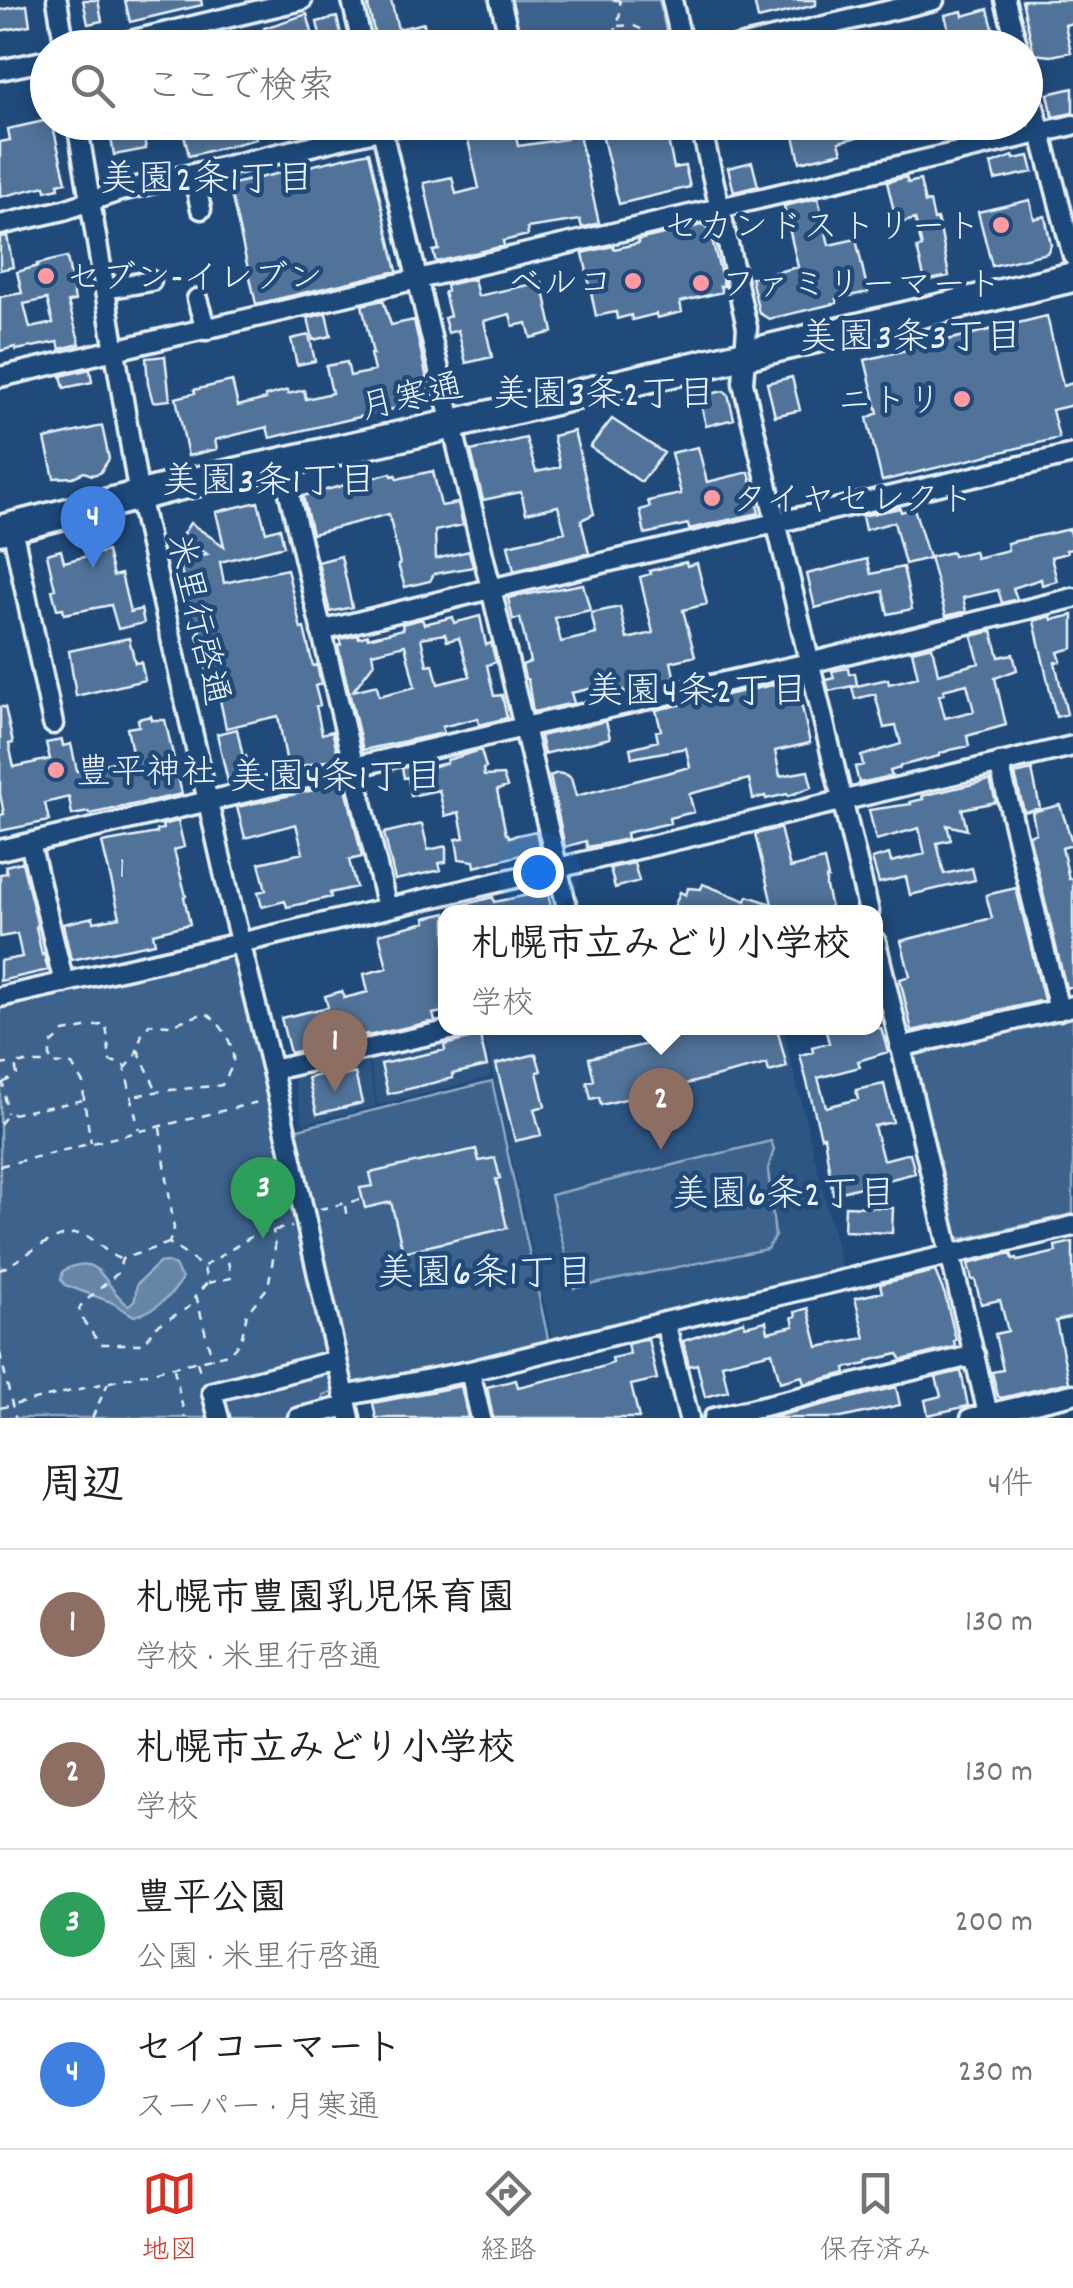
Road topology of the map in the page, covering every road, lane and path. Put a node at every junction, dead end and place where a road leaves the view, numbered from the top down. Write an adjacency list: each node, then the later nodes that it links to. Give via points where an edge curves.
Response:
1 (57, 0): 12 (street)
2 (302, 0): 13 (street)
3 (352, 0): 14 (street)
4 (500, 0): 15 (street)
5 (612, 0): 6 (path)
6 (621, 0): 11 (path)
7 (672, 0): 19 (street)
8 (934, 0): 20 (street)
9 (1005, 0): 21 (street)
10 (523, 25): 16 (path)
11 (618, 26): 17 (path); 18 (path)
12 (62, 30)
13 (176, 30)
14 (359, 30)
15 (508, 30)
16 (525, 30)
17 (616, 30)
18 (643, 30)
19 (674, 30)
20 (807, 30)
21 (1013, 30)
22 (30, 64): 23 (street)
23 (0, 70)
24 (1073, 125): 25 (street)
25 (1043, 132)
26 (81, 140): 33 (street, 米里行啓通)
27 (326, 140): 32 (street)
28 (384, 140): 39 (street)
29 (704, 140): 34 (street)
30 (1010, 140): 34 (street)
31 (1042, 140): 37 (street)
32 (193, 174): 33 (street); 35 (street)
33 (90, 202): 36 (street); 41 (street, 米里行啓通)
34 (720, 208): 39 (street); 45 (street, via 747,326)
35 (201, 209)
36 (0, 225)
37 (1073, 256)
38 (1073, 277): 45 (highway, 月寒通)
39 (418, 280): 43 (street); 47 (street)
40 (151, 281): 41 (street)
41 (105, 290): 44 (street, 米里行啓通)
42 (197, 299): 43 (street)
43 (206, 330): 44 (street)
44 (115, 352): 46 (street); 50 (street, 米里行啓通)
45 (744, 356): 47 (highway, 月寒通); 51 (street, via 743,382)
46 (0, 377)
47 (452, 424): 49 (highway, 月寒通); 53 (street)
48 (1073, 454): 51 (street)
49 (282, 463): 50 (highway, 月寒通); 55 (street)
50 (138, 496): 52 (highway, 月寒通); 62 (street, 米里行啓通)
51 (776, 523): 53 (street); 56 (street)
52 (6, 528): 57 (street)
53 (490, 589): 55 (street); 58 (street)
54 (1073, 598): 56 (street)
55 (321, 631): 61 (street)
56 (809, 663): 58 (street); 63 (street)
57 (53, 724)
58 (524, 726): 61 (street); 66 (street)
59 (1073, 746): 60 (street)
60 (999, 764): 63 (street); 74 (street)
61 (352, 768): 62 (street); 69 (street)
62 (208, 801): 64 (street); 70 (street, 米里行啓通)
63 (842, 802): 66 (street); 68 (street)
64 (30, 843): 65 (street); 72 (street)
65 (0, 850)
66 (558, 868): 67 (street); 69 (street)
67 (566, 905)
68 (867, 905)
69 (387, 908): 70 (street)
70 (240, 943): 72 (street); 82 (street, 米里行啓通)
71 (883, 973): 76 (street)
72 (64, 983): 73 (street)
73 (0, 998)
74 (1066, 1008): 76 (street)
75 (438, 1033): 82 (street)
76 (900, 1047): 102 (street)
77 (138, 1049): 81 (path); 84 (path); 84 (path, via 150,1024 206,1013 231,1047 233,1063 222,1085)
78 (15, 1063): 79 (path); 80 (path); 83 (path, via 16,1075)
79 (50, 1063): 81 (path, via 50,1045 64,1032 106,1024 110,1061); 87 (path, via 72,1065)
80 (0, 1065)
81 (125, 1069): 85 (path)
82 (272, 1070): 86 (street, 米里行啓通)
83 (2, 1083): 88 (path)
84 (157, 1092): 85 (path)
85 (132, 1098): 91 (path)
86 (278, 1098): 90 (path); 96 (street, 米里行啓通)
87 (84, 1100): 88 (path); 92 (path)
88 (8, 1114): 89 (path)
89 (0, 1124)
90 (160, 1126): 91 (path); 100 (path, via 174,1230)
91 (139, 1132): 92 (path)
92 (91, 1144): 93 (path)
93 (0, 1166)
94 (363, 1199): 95 (path)
95 (344, 1203): 96 (path); 97 (path)
96 (299, 1220): 99 (path); 112 (street, 米里行啓通)
97 (348, 1220)
98 (1073, 1226): 102 (street)
99 (273, 1230): 101 (path); 111 (path, via 268,1287 247,1313 241,1340 228,1354)
100 (169, 1243): 103 (path); 104 (path)
101 (226, 1252): 104 (path); 106 (path, via 231,1278)
102 (951, 1255): 108 (street); 110 (street)
103 (122, 1260): 105 (path, via 78,1234 48,1242); 107 (path, via 118,1273 79,1309 100,1344 144,1344)
104 (204, 1267): 106 (path)
105 (0, 1270)
106 (207, 1283): 107 (path)
107 (196, 1295): 111 (path)
108 (665, 1322): 115 (street); 132 (street)
109 (0, 1352): 119 (path)
110 (974, 1354): 125 (street); 133 (street)
111 (212, 1358): 113 (path)
112 (336, 1360): 123 (street, 米里行啓通); 129 (street, via 212,1392)
113 (197, 1362): 114 (path); 116 (path)
114 (173, 1368): 118 (path); 128 (path)
115 (470, 1371): 123 (street); 131 (street)
116 (201, 1375)
117 (0, 1380): 119 (path)
118 (108, 1383): 122 (path); 127 (path)
119 (8, 1388): 120 (path); 122 (path)
120 (0, 1392)
121 (1073, 1394): 125 (street)
122 (12, 1406): 124 (path); 126 (path)
123 (347, 1407): 130 (street)
124 (0, 1408)
125 (983, 1417)
126 (15, 1418)
127 (92, 1418)
128 (186, 1418)
129 (219, 1418)
130 (298, 1418)
131 (481, 1418)
132 (689, 1418)
133 (714, 1418)

